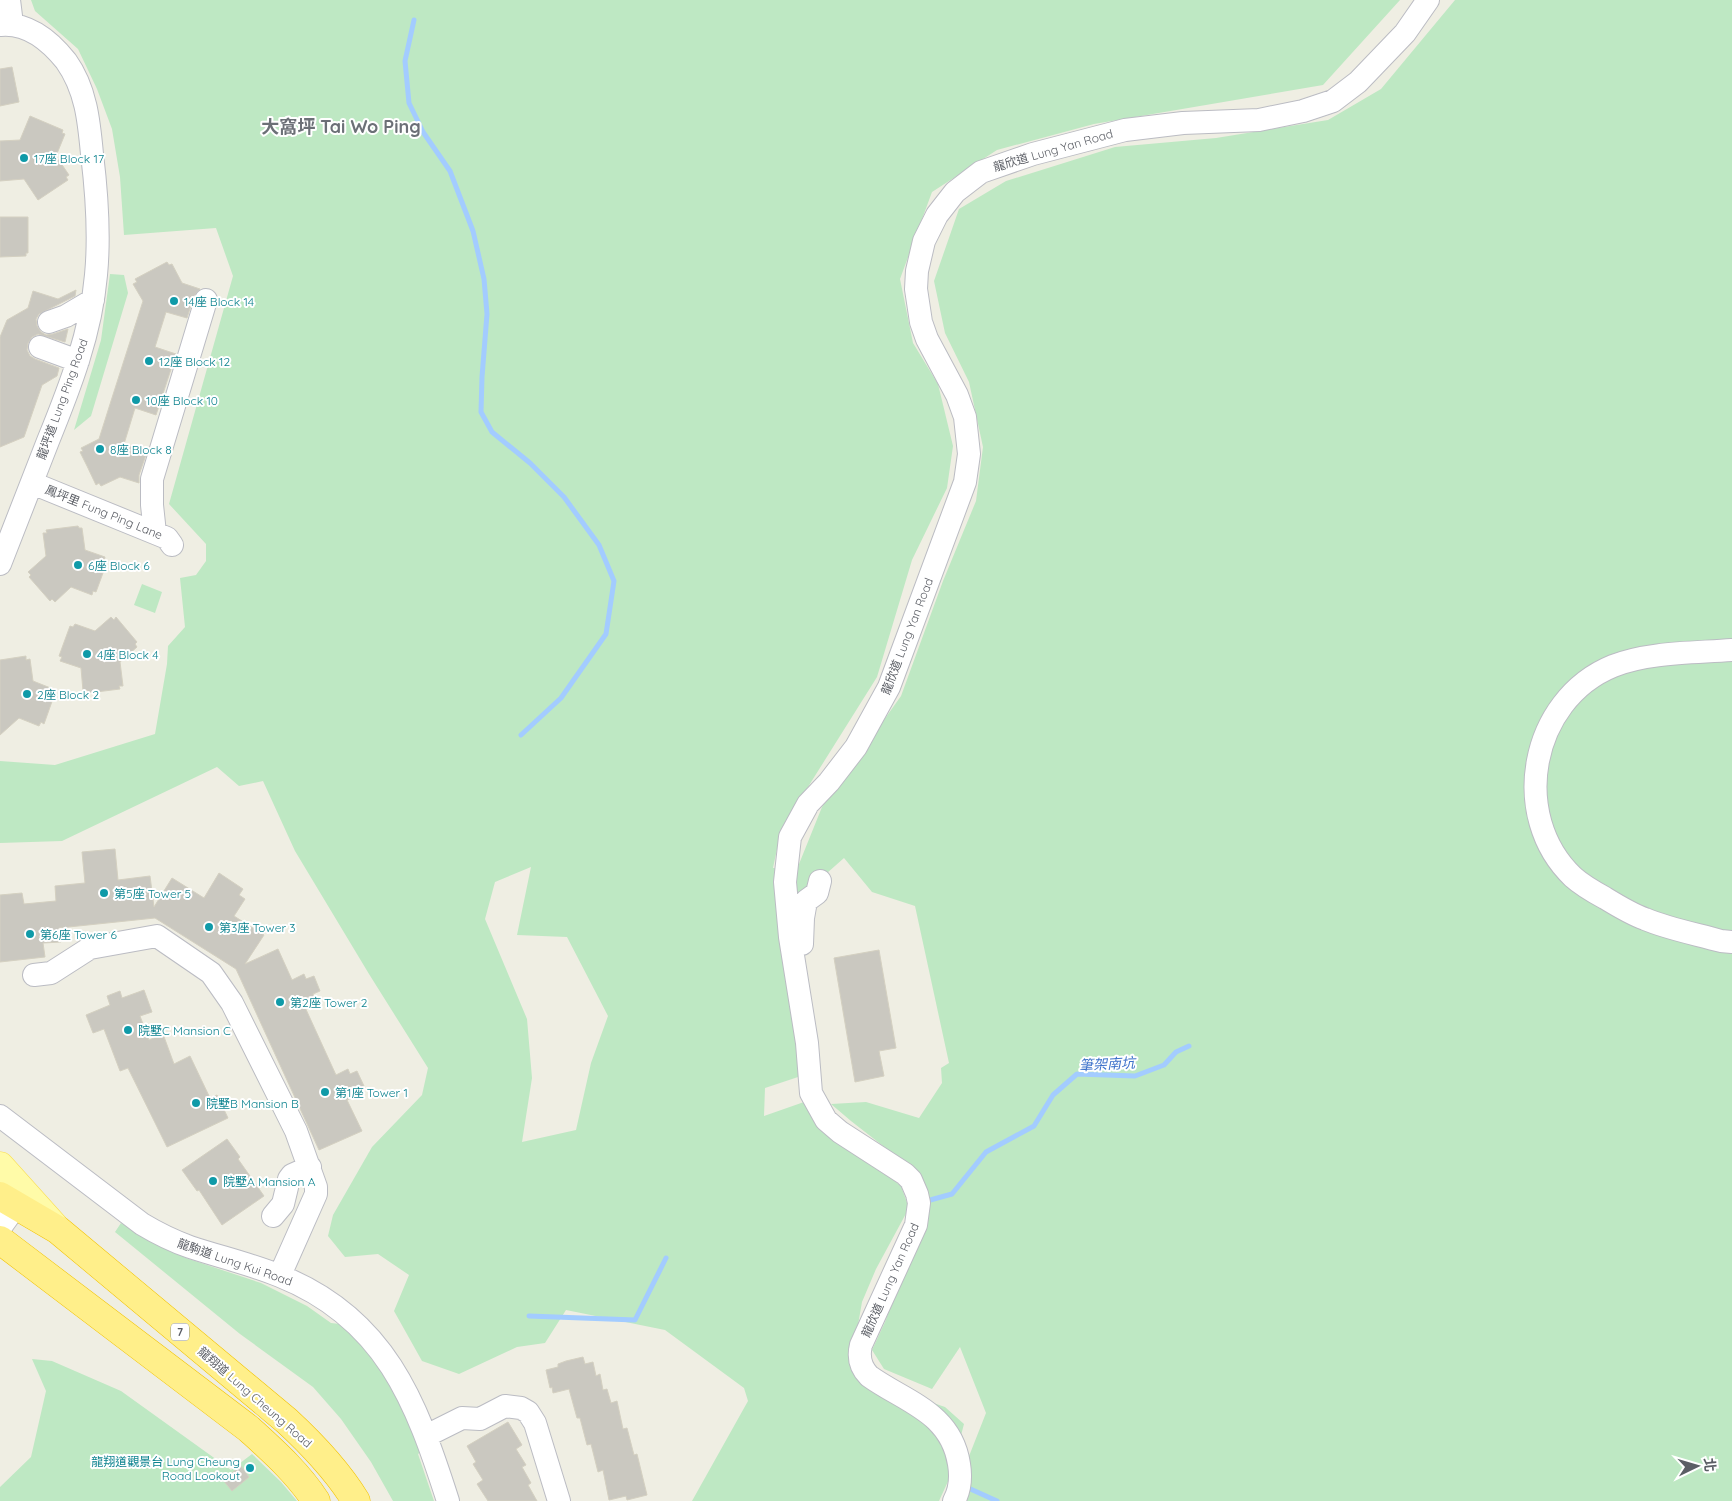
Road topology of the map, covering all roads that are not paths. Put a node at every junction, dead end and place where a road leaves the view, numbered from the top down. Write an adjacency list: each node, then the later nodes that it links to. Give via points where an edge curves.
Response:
1 (9, 0): 3 (street)
2 (1428, 0): 15 (street, 龍欣道 Lung Yan Road, via 1398,40 1358,82 1333,101 1259,120 1183,123 1126,130 1033,154 981,172 955,192 936,215 920,254 916,280 918,306 927,339 965,417 968,468 889,686 856,747 830,782 808,804 790,837 785,882)
3 (6, 24): 4 (street, 龍坪道 Lung Ping Road, via 39,35 55,48 69,65 81,89 88,114 99,228)
4 (93, 300): 6 (street, via 65,317); 8 (street, 龍坪道 Lung Ping Road)
5 (206, 300): 9 (street, 鳳坪里 Fung Ping Lane, via 152,479 152,505 164,539)
6 (49, 322)
7 (40, 347): 8 (street)
8 (78, 361): 9 (street, 龍坪道 Lung Ping Road)
9 (32, 484): 10 (street, 龍坪道 Lung Ping Road)
10 (0, 564)
11 (1732, 650): 13 (street, via 1629,661 1584,682 1561,706 1546,734 1535,771 1535,790 1539,821 1552,851 1574,878 1646,920)
12 (820, 881): 15 (street, via 817,893 806,901)
13 (1732, 942)
14 (34, 975): 18 (street, via 51,973 90,948 157,936 211,974 227,995 302,1128)
15 (800, 993): 30 (street, 龍欣道 Lung Yan Road, via 811,1093 816,1104 826,1120 840,1132 905,1174 918,1194 916,1225 863,1338 859,1356 862,1367 870,1376 931,1414 945,1430 956,1450 960,1470)
16 (0, 1116): 24 (street, 龍駒道 Lung Kui Road, via 142,1224 190,1247)
17 (0, 1166): 22 (main road)
18 (310, 1167): 20 (street, via 292,1175 283,1204); 24 (street, via 316,1194)
19 (8, 1201): 21 (street); 22 (highway, 龍翔道 Lung Cheung Road / 7)
20 (273, 1216)
21 (0, 1228)
22 (58, 1230): 27 (highway, 龍翔道 Lung Cheung Road / 7, via 297,1430 334,1469)
23 (0, 1240): 26 (highway, via 249,1429 280,1458)
24 (280, 1275): 25 (street, 龍駒道 Lung Kui Road, via 317,1293 360,1327 377,1346 405,1391)
25 (426, 1436): 28 (street, 龍駒道 Lung Kui Road); 29 (street, via 462,1418 480,1419 505,1406 521,1408 536,1423)
26 (316, 1501)
27 (356, 1501)
28 (448, 1501)
29 (559, 1501)
30 (954, 1501)

